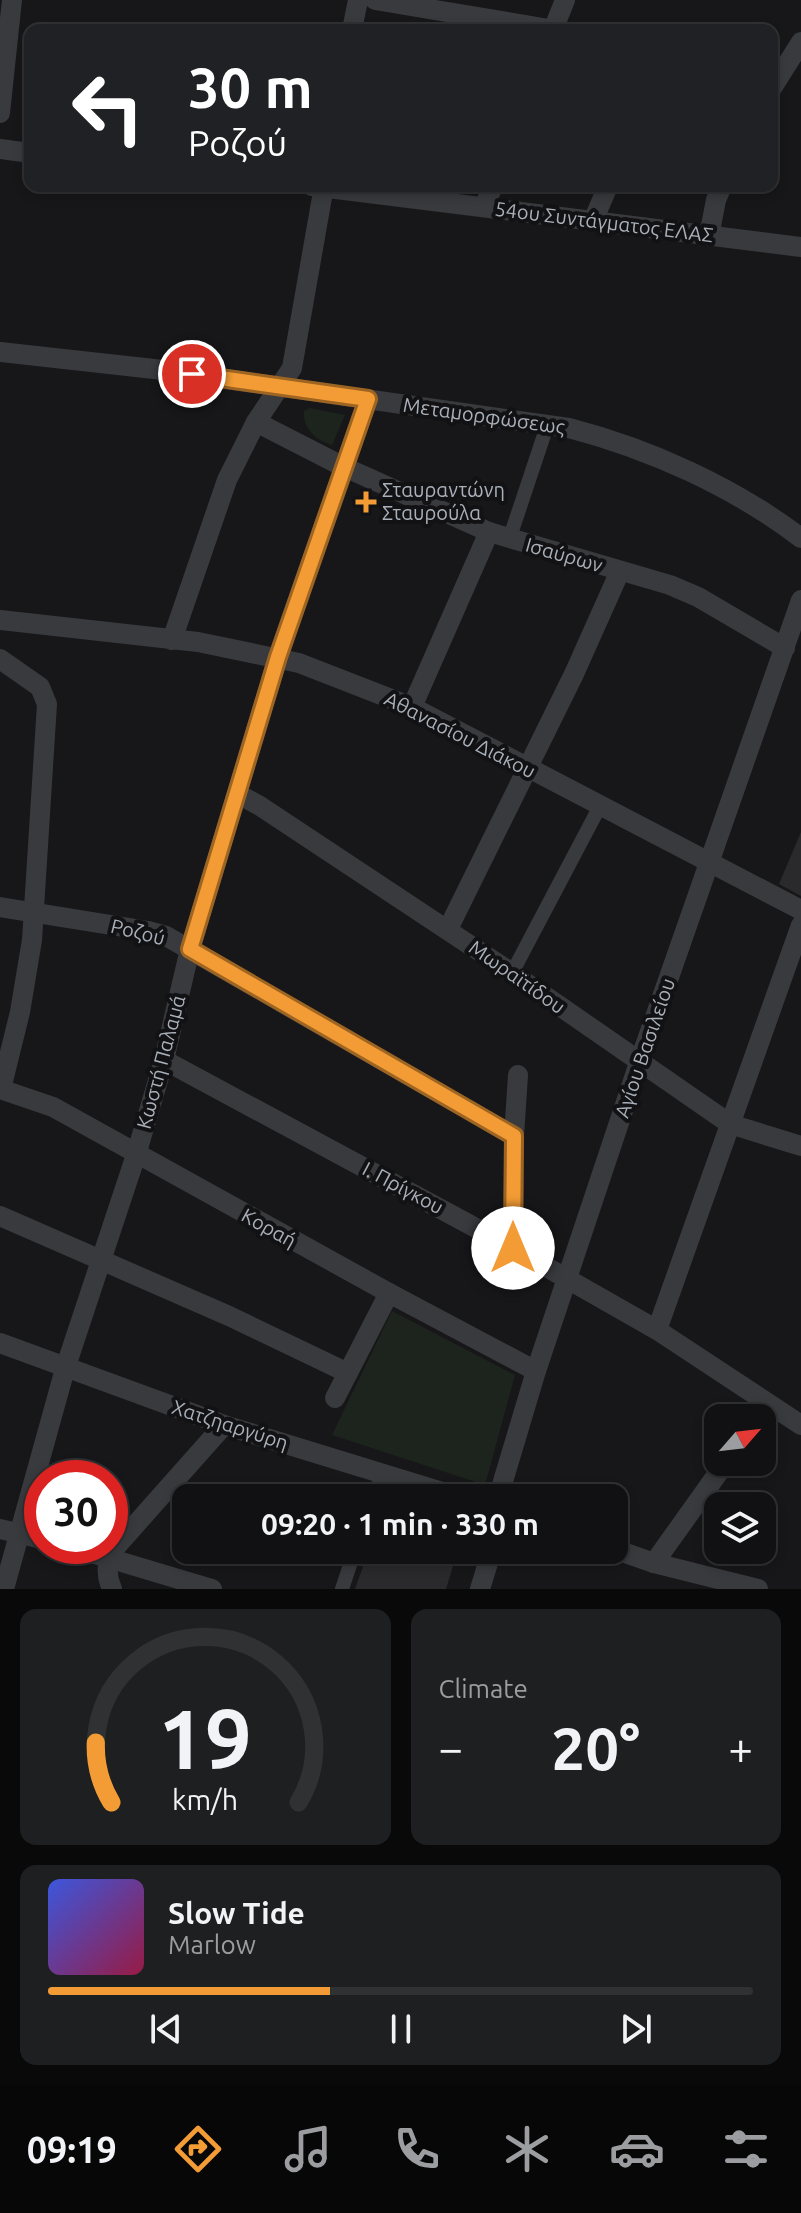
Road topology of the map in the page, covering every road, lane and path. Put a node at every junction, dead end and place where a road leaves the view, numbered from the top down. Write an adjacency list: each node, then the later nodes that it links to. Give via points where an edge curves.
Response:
1 (12, 0): 11 (street)
2 (358, 0): 6 (street)
3 (375, 0): 5 (street)
4 (565, 0): 8 (street)
5 (420, 4): 7 (street)
6 (353, 24)
7 (523, 24)
8 (556, 24)
9 (801, 42): 10 (street)
10 (778, 78)
11 (0, 113)
12 (0, 149): 13 (street)
13 (24, 152)
14 (319, 192): 24 (street, via 294,361)
15 (367, 192): 19 (street, 54ου Συντάγματος ΕΛΑΣ)
16 (490, 192): 19 (street)
17 (605, 192): 20 (street)
18 (719, 192): 21 (street)
19 (484, 207): 20 (street, 54ου Συντάγματος ΕΛΑΣ)
20 (593, 221): 21 (street, 54ου Συντάγματος ΕΛΑΣ)
21 (709, 236): 22 (street, 54ου Συντάγματος ΕΛΑΣ)
22 (801, 247)
23 (0, 352): 24 (street, Μεταμορφώσεως)
24 (281, 386): 25 (street, Μεταμορφώσεως); 26 (street)
25 (368, 399): 27 (street, Μεταμορφώσεως); 28 (street, Κωστή Παλαμά)
26 (256, 422): 28 (street, Ισαύρων); 35 (street, via 227,480)
27 (548, 423): 30 (street, Μεταμορφώσεως, via 658,458 737,497); 31 (street)
28 (342, 466): 29 (street, Ισαύρων); 37 (street, Κωστή Παλαμά)
29 (489, 532): 31 (street, Ισαύρων); 39 (street)
30 (801, 538)
31 (509, 540): 32 (street, Ισαύρων)
32 (620, 571): 36 (street, Ισαύρων, via 698,597); 40 (street)
33 (801, 600): 36 (street, Αγίου Βασιλείου)
34 (0, 620): 35 (street, Αθανασίου Διάκου)
35 (172, 640): 37 (street, Αθανασίου Διάκου)
36 (785, 648): 43 (street, Αγίου Βασιλείου)
37 (278, 657): 39 (street, Αθανασίου Διάκου); 41 (street, Κωστή Παλαμά)
38 (0, 659): 46 (street, via 40,687 47,704)
39 (412, 707): 40 (street, Αθανασίου Διάκου)
40 (527, 769): 42 (street, Αθανασίου Διάκου); 48 (street)
41 (238, 794): 48 (street, Μωραϊτίδου); 49 (street, Κωστή Παλαμά)
42 (600, 806): 43 (street, Αθανασίου Διάκου); 50 (street)
43 (711, 863): 45 (street, Αθανασίου Διάκου); 52 (street, Αγίου Βασιλείου)
44 (0, 907): 46 (street, Ροζού)
45 (801, 910)
46 (35, 912): 49 (street, Ροζού, via 148,931); 54 (street, via 27,977)
47 (801, 925): 55 (street)
48 (448, 929): 50 (street, Μωραϊτίδου)
49 (190, 949): 51 (street, Κωστή Παλαμά); 56 (street, Ροζού)
50 (512, 973): 52 (street, Μωραϊτίδου)
51 (164, 1060): 58 (street, Κωστή Παλαμά); 60 (street, Ι. Πρίγκου)
52 (639, 1063): 55 (street, Μωραϊτίδου); 62 (street, Αγίου Βασιλείου)
53 (518, 1075): 56 (street)
54 (1, 1089): 58 (street, Κοραή, via 53,1107)
55 (730, 1124): 57 (street, Μωραϊτίδου); 64 (street)
56 (514, 1136): 60 (street)
57 (801, 1146)
58 (136, 1155): 61 (street, Κωστή Παλαμά); 63 (street, Κοραή)
59 (0, 1216): 61 (street)
60 (513, 1248): 62 (street, Ι. Πρίγκου)
61 (101, 1260): 66 (street, Κωστή Παλαμά); 68 (street)
62 (566, 1280): 64 (street, Ι. Πρίγκου); 67 (street, Αγίου Βασιλείου)
63 (389, 1293): 67 (street, Κοραή); 68 (street)
64 (657, 1330): 70 (street, Ι. Πρίγκου)
65 (0, 1343): 66 (street, Χατζηαργύρη)
66 (65, 1369): 72 (street, Χατζηαργύρη); 79 (street, Κωστή Παλαμά)
67 (536, 1371): 78 (street, Αγίου Βασιλείου)
68 (348, 1373): 69 (street)
69 (335, 1398)
70 (756, 1404)
71 (776, 1415): 73 (street, Ι. Πρίγκου)
72 (224, 1425): 74 (street, Χατζηαργύρη); 80 (street)
73 (801, 1425)
74 (382, 1474): 76 (street); 77 (street, Χατζηαργύρη)
75 (716, 1476): 82 (street)
76 (379, 1484)
77 (415, 1484)
78 (502, 1484)
79 (10, 1530): 88 (street, Κωστή Παλαμά)
80 (128, 1530)
81 (628, 1554): 82 (street)
82 (654, 1563): 87 (street)
83 (109, 1564): 89 (street)
84 (128, 1564): 90 (street)
85 (350, 1564): 91 (street)
86 (488, 1564): 92 (street)
87 (693, 1581): 93 (street)
88 (4, 1589)
89 (112, 1589)
90 (212, 1589)
91 (342, 1589)
92 (480, 1589)
93 (758, 1589)

